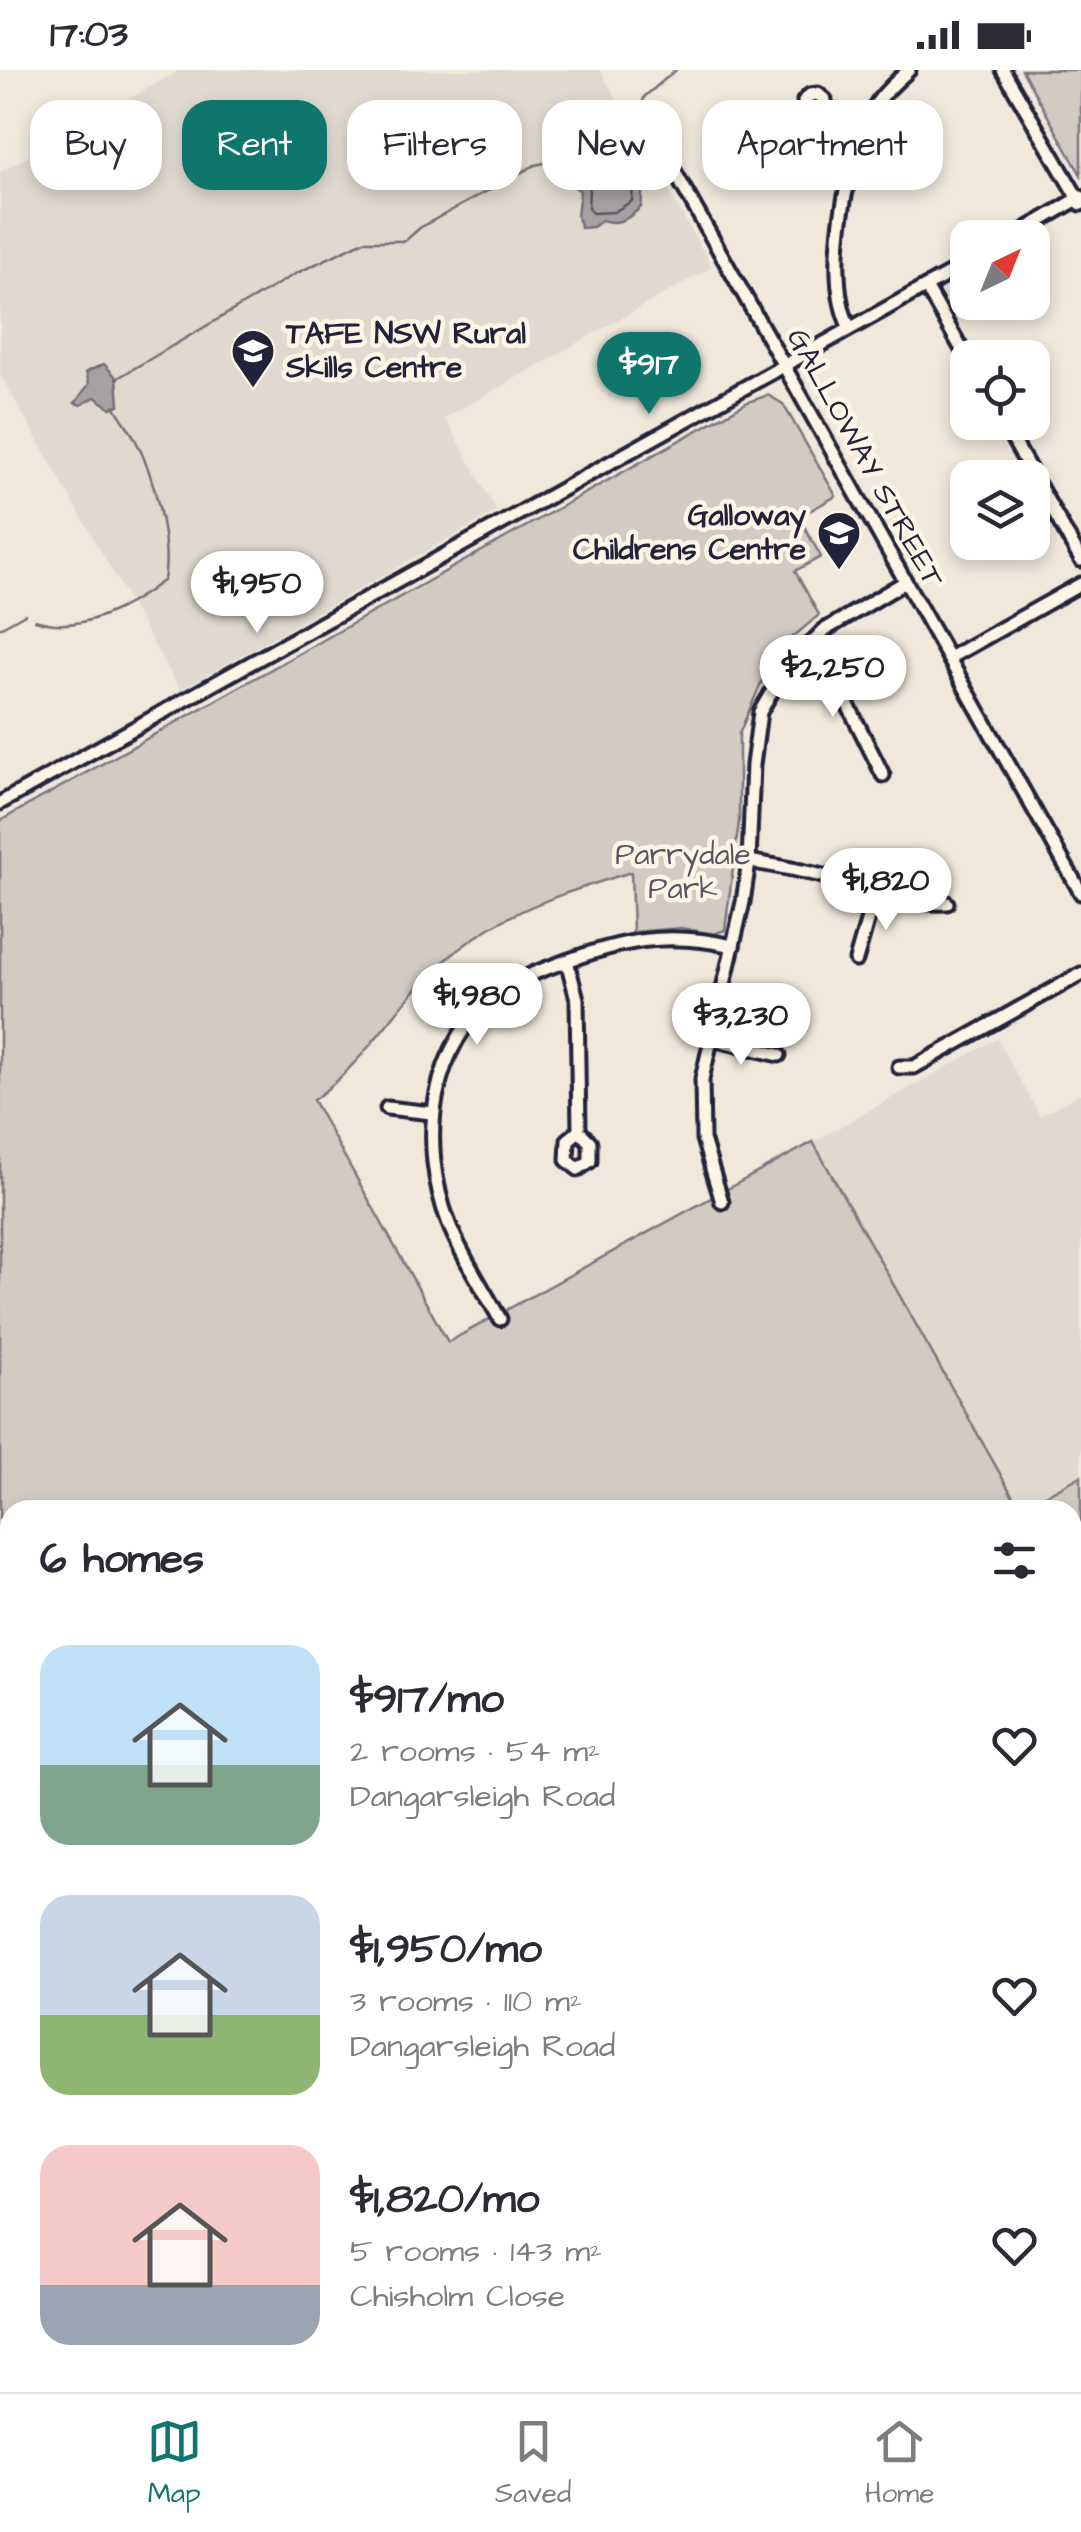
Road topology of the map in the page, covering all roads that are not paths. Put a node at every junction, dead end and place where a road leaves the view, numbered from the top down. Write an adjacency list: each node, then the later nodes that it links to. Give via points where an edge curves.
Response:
1 (909, 70): 3 (street)
2 (1003, 70): 6 (street)
3 (879, 100)
4 (682, 184): 12 (street, GALLOWAY STREET)
5 (846, 190): 10 (street, via 836,274)
6 (1080, 200): 7 (street)
7 (1044, 220)
8 (950, 273): 9 (street)
9 (926, 287): 10 (street); 11 (street)
10 (850, 328): 12 (street)
11 (956, 340)
12 (784, 364): 15 (street, GALLOWAY STREET); 20 (street)
13 (1013, 440): 14 (street)
14 (1081, 560)
15 (905, 582): 17 (street, via 823,630); 18 (street, GALLOWAY STREET)
16 (1081, 584): 18 (street)
17 (800, 652): 19 (street, via 848,705); 21 (street, via 760,712)
18 (949, 658): 23 (street, GALLOWAY STREET)
19 (883, 775)
20 (0, 803)
21 (749, 861): 22 (street); 25 (street)
22 (876, 894): 24 (street); 26 (street)
23 (1081, 894)
24 (947, 904)
25 (733, 946): 27 (street, via 640,939); 29 (street)
26 (856, 960)
27 (568, 961): 33 (street, via 504,990 472,1018 444,1071); 34 (street, via 578,999)
28 (1081, 974): 31 (street, via 914,1067)
29 (713, 1039): 30 (street); 35 (street, via 701,1110)
30 (778, 1056)
31 (900, 1068)
32 (387, 1108): 33 (street)
33 (432, 1113): 36 (street, via 436,1182 449,1224)
34 (578, 1131)
35 (722, 1202)
36 (500, 1318)

